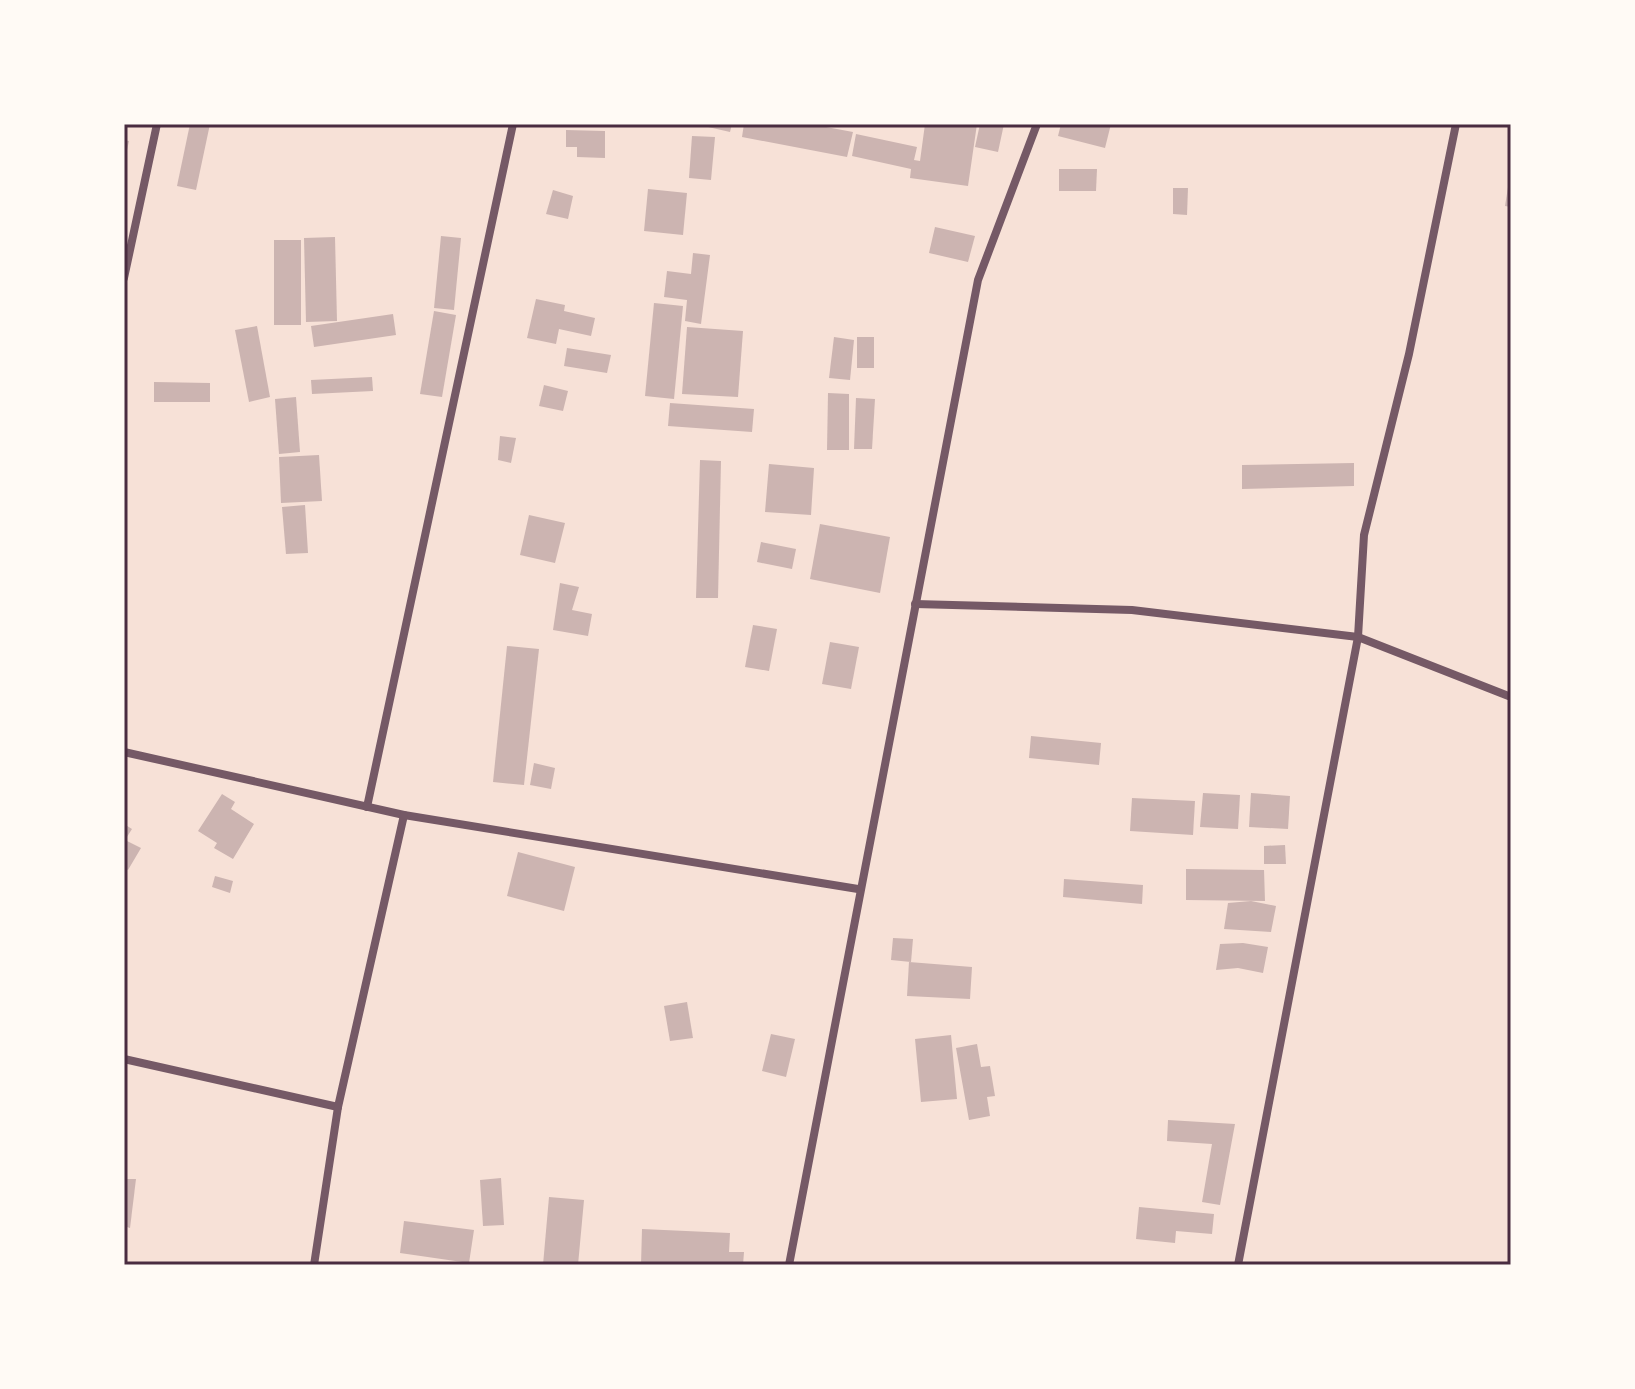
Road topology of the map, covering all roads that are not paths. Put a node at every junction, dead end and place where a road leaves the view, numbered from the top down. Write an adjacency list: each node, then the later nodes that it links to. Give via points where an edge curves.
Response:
1 (157, 124): 5 (street)
2 (513, 124): 10 (street)
3 (1037, 124): 6 (street, via 978,280)
4 (1456, 124): 7 (street, via 1409,354 1364,535)
5 (124, 278)
6 (915, 604): 7 (street, via 1132,610); 12 (street)
7 (1358, 637): 8 (street); 17 (street)
8 (1511, 697)
9 (124, 752): 10 (street)
10 (367, 807): 11 (street)
11 (404, 815): 12 (street); 14 (street)
12 (858, 889): 16 (street)
13 (124, 1059): 14 (street)
14 (338, 1107): 15 (street)
15 (314, 1265)
16 (789, 1265)
17 (1238, 1265)

